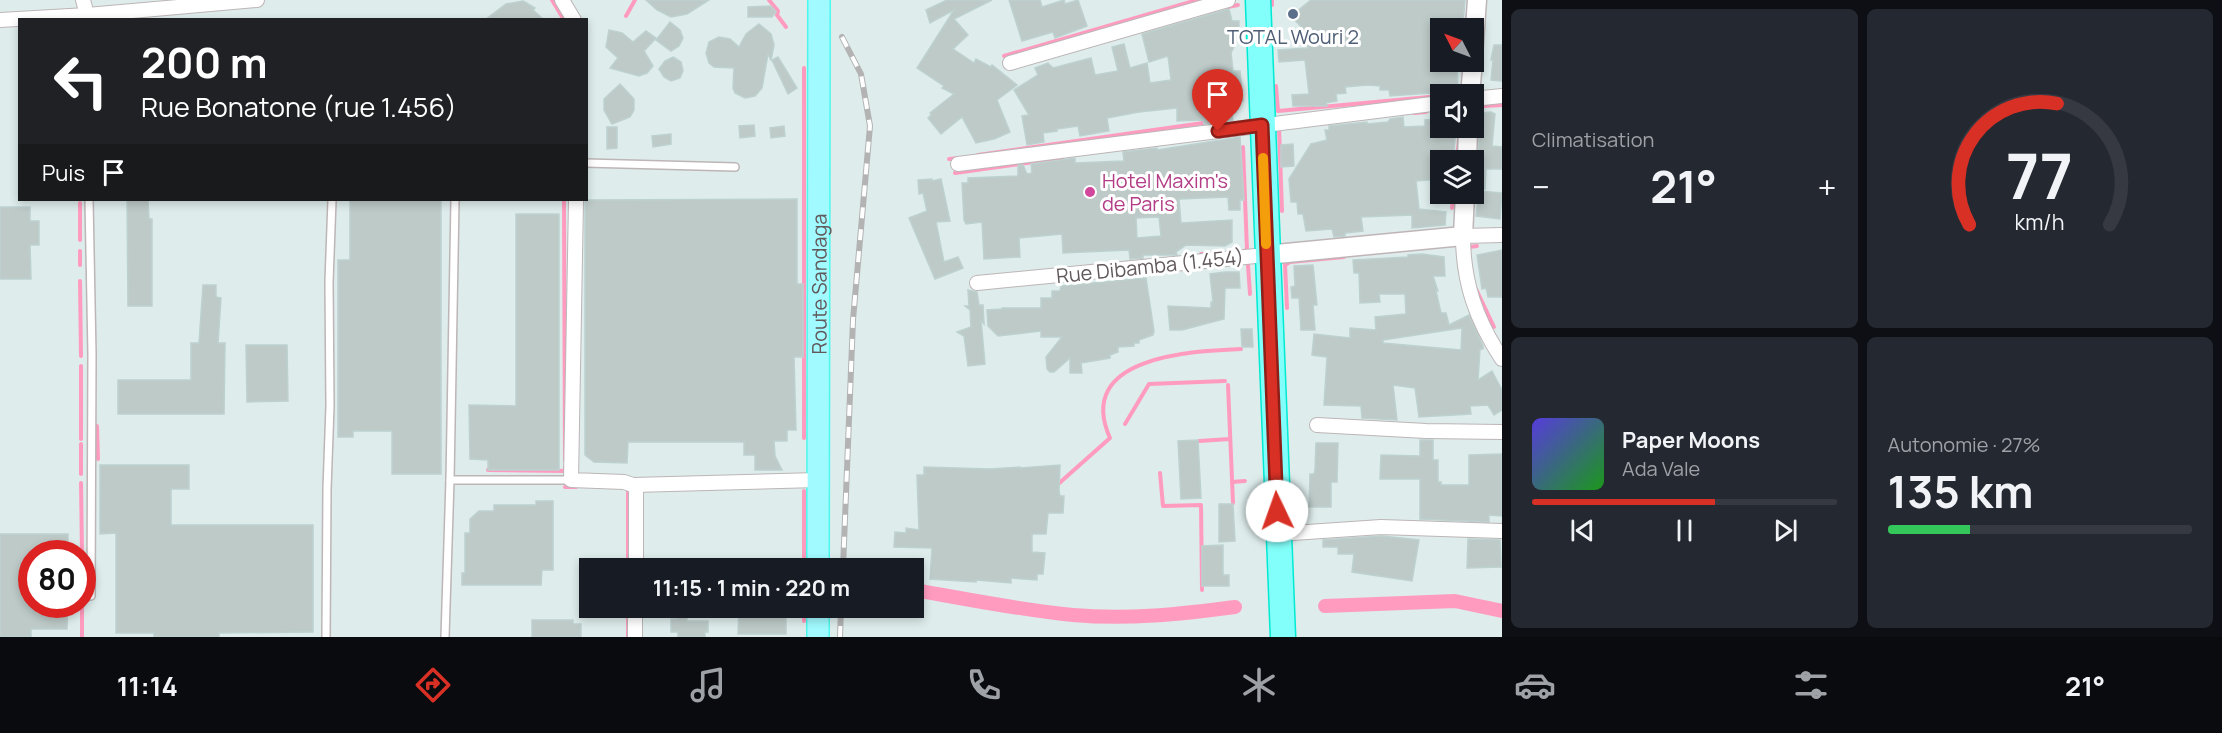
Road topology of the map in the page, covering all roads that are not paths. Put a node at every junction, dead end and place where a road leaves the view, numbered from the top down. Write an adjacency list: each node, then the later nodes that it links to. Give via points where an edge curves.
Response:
1 (83, 0): 8 (street)
2 (257, 0): 8 (street)
3 (562, 0): 10 (street)
4 (819, 0): 36 (main road, Route Sandaga)
5 (1228, 0): 14 (street)
6 (1258, 0): 18 (highway)
7 (1477, 0): 11 (street)
8 (87, 17): 9 (street)
9 (58, 18)
10 (573, 18)
11 (1476, 18)
12 (18, 19): 13 (street)
13 (0, 20)
14 (1010, 63)
15 (1502, 96): 16 (street)
16 (1484, 98)
17 (1430, 104): 18 (street)
18 (1262, 125): 20 (street); 29 (highway)
19 (588, 163): 21 (lane)
20 (958, 164)
21 (735, 167)
22 (89, 201): 40 (lane)
23 (332, 201): 45 (lane)
24 (455, 201): 34 (lane)
25 (576, 201): 35 (street)
26 (1465, 204): 28 (street)
27 (1502, 235): 28 (street, Rue Dibamba (1.454))
28 (1463, 236): 29 (street, Rue Dibamba (1.454)); 31 (street, via 1463,259 1472,302)
29 (1266, 255): 30 (street, Rue Dibamba (1.454)); 39 (highway)
30 (977, 283)
31 (1502, 359)
32 (1317, 425): 33 (street)
33 (1502, 432)
34 (450, 480): 35 (lane); 46 (lane)
35 (571, 480): 37 (street)
36 (818, 480): 37 (street); 42 (main road, Route Sandaga)
37 (633, 485): 41 (street)
38 (1502, 531): 39 (street, via 1381,527)
39 (1278, 534): 49 (highway)
40 (91, 540)
41 (636, 558)
42 (818, 558)
43 (635, 618): 47 (street)
44 (818, 618): 48 (main road)
45 (326, 637)
46 (445, 637)
47 (635, 637)
48 (818, 637)
49 (1283, 637)

